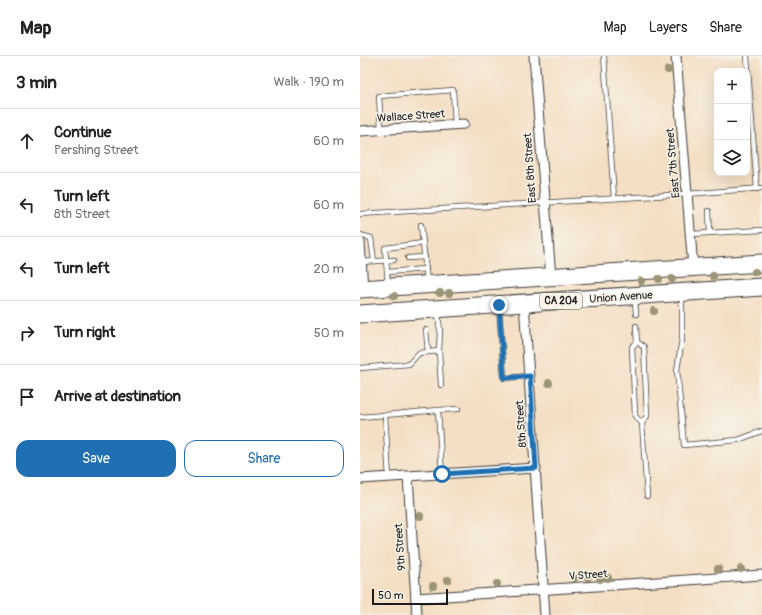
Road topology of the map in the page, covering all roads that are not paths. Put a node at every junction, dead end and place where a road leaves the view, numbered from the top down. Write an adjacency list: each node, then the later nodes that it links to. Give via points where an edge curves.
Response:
1 (534, 56): 11 (street, East 8th Street)
2 (604, 56): 10 (lane)
3 (676, 56): 9 (street, East 7th Street)
4 (747, 56): 8 (lane)
5 (460, 124): 6 (street, Wallace Street); 6 (lane, via 453,90 378,96)
6 (381, 130): 7 (street, Wallace Street)
7 (360, 131)
8 (759, 188): 9 (lane)
9 (687, 194): 10 (lane); 17 (street, East 7th Street)
10 (614, 198): 11 (lane)
11 (545, 202): 13 (lane); 31 (street, East 8th Street)
12 (709, 211): 16 (lane)
13 (360, 214)
14 (421, 225): 20 (lane)
15 (762, 230): 16 (lane)
16 (710, 233): 17 (lane)
17 (691, 234): 28 (street, East 7th Street)
18 (360, 235): 25 (lane, via 371,238)
19 (360, 242): 26 (street)
20 (423, 243): 21 (lane); 23 (lane, via 385,248)
21 (425, 257): 22 (lane); 30 (lane)
22 (408, 258)
23 (386, 260): 24 (lane); 25 (lane); 32 (lane)
24 (394, 260)
25 (374, 261): 26 (lane)
26 (361, 262): 34 (street)
27 (762, 264): 28 (highway, CA 204)
28 (693, 268): 29 (highway, CA 204)
29 (628, 272): 31 (highway, CA 204); 37 (highway, via 610,285 538,291)
30 (427, 277): 31 (highway, CA 204); 32 (highway, CA 204)
31 (551, 278)
32 (388, 280): 34 (highway, CA 204)
33 (762, 287): 35 (highway, Union Avenue / CA 204)
34 (362, 289)
35 (682, 293): 36 (highway, Union Avenue / CA 204); 55 (lane, via 682,339 677,370 684,444 738,440)
36 (635, 296): 37 (highway, Union Avenue / CA 204); 41 (lane)
37 (524, 303): 38 (highway, Union Avenue / CA 204); 48 (street, 8th Street)
38 (499, 305): 39 (highway, Union Avenue / CA 204); 48 (lane, via 504,378)
39 (430, 311): 40 (highway, Union Avenue / CA 204); 45 (lane, via 440,331)
40 (360, 314)
41 (636, 314)
42 (636, 326): 44 (lane)
43 (426, 330): 46 (lane)
44 (637, 342): 54 (lane, via 632,347 635,416); 54 (lane, via 644,347 647,416)
45 (439, 351): 46 (lane); 49 (lane)
46 (428, 352): 47 (lane, via 420,353 409,364)
47 (360, 368)
48 (530, 376): 56 (street, 8th Street)
49 (441, 385)
50 (458, 409): 51 (lane)
51 (438, 410): 52 (lane); 57 (lane)
52 (385, 415): 53 (lane); 59 (lane)
53 (360, 417)
54 (642, 423): 61 (lane)
55 (762, 431)
56 (536, 468): 57 (street); 63 (street, 8th Street)
57 (442, 474): 58 (street)
58 (408, 477): 59 (street); 64 (street, 9th Street)
59 (389, 478): 60 (street)
60 (360, 479)
61 (647, 496)
62 (762, 575): 63 (street, V Street)
63 (544, 590): 64 (street, V Street); 66 (street, 8th Street)
64 (416, 598): 65 (street, 9th Street)
65 (417, 615)
66 (546, 615)

